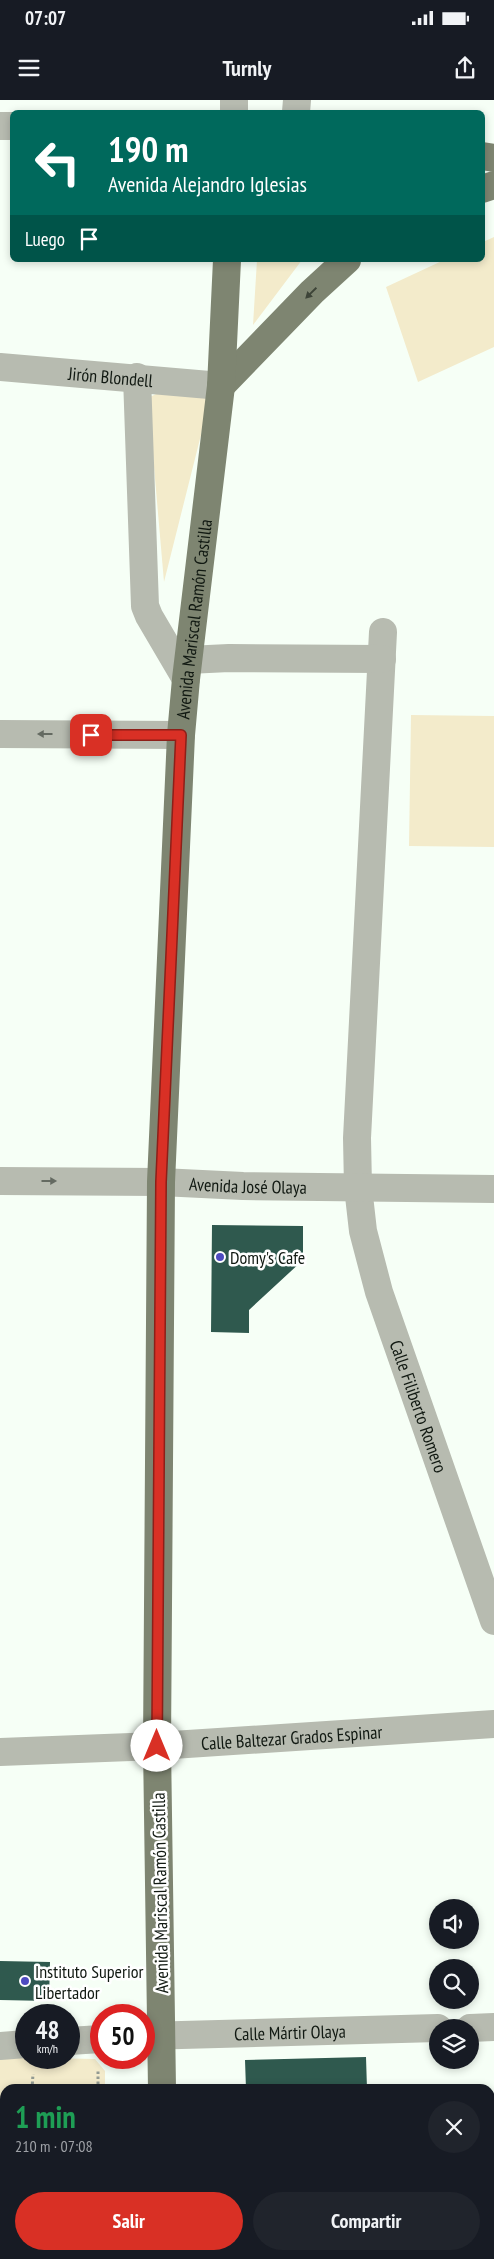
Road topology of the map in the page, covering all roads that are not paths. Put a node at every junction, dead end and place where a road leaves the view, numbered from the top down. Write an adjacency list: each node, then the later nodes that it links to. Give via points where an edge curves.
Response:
1 (227, 262): 5 (main road, Avenida Mariscal Ramón Castilla)
2 (345, 262): 5 (main road, one-way to 5)
3 (0, 367): 4 (street, Jirón Blondell)
4 (137, 377): 5 (street, Jirón Blondell); 8 (street, via 145,606)
5 (221, 386): 8 (main road, Avenida Mariscal Ramón Castilla)
6 (383, 632): 7 (street, Calle Filiberto Romero)
7 (382, 659): 8 (street, via 229,658); 13 (street, Calle Filiberto Romero, via 357,1138)
8 (187, 670): 10 (main road, Avenida Mariscal Ramón Castilla)
9 (0, 734): 10 (street, one-way to 9)
10 (181, 735): 12 (main road, Avenida Mariscal Ramón Castilla)
11 (0, 1181): 12 (street, Avenida José Olaya, one-way to 12)
12 (161, 1182): 13 (street, Avenida José Olaya); 17 (main road, Avenida Mariscal Ramón Castilla)
13 (358, 1187): 14 (street, Avenida José Olaya); 15 (street, Calle Filiberto Romero, via 363,1231 379,1292)
14 (494, 1189)
15 (494, 1621)
16 (494, 1724): 17 (street, Calle Baltezar Grados Espinar)
17 (157, 1746): 18 (street, Calle Baltezar Grados Espinar); 19 (main road, Avenida Mariscal Ramón Castilla)
18 (0, 1752)
19 (153, 2004)
20 (494, 2027): 22 (street)
21 (429, 2028): 23 (street, Calle Mártir Olaya)
22 (479, 2028)
23 (155, 2035)
24 (15, 2045): 25 (street)
25 (0, 2046)
26 (155, 2047): 27 (main road, Avenida Mariscal Ramón Castilla)
27 (161, 2084)

